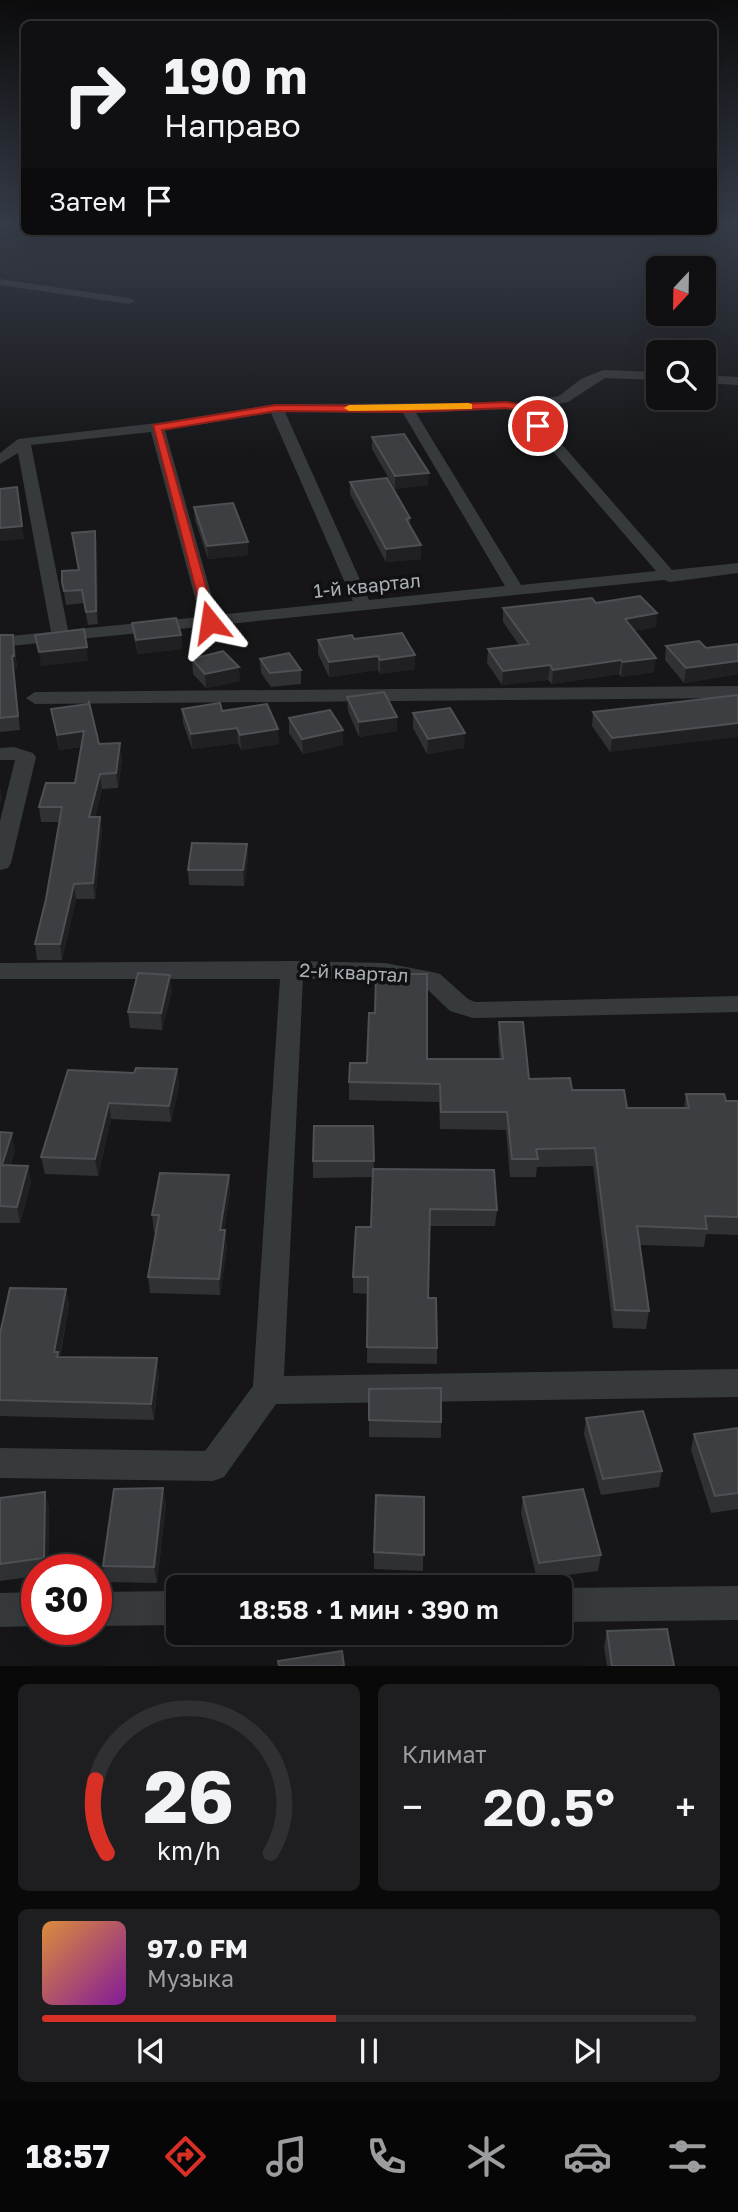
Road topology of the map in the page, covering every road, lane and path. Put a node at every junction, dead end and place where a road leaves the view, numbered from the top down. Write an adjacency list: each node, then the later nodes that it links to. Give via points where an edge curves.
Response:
1 (646, 376): 4 (street, via 603,374 563,399)
2 (716, 380): 3 (street)
3 (738, 381)
4 (522, 407): 6 (street); 11 (street)
5 (276, 408): 6 (street); 7 (street); 13 (street)
6 (407, 409): 12 (street)
7 (156, 427): 8 (street); 14 (street)
8 (23, 442): 9 (street); 15 (street)
9 (0, 460)
10 (738, 568): 11 (street, 1-й квартал)
11 (670, 577): 12 (street, 1-й квартал)
12 (517, 592): 13 (street, 1-й квартал)
13 (364, 607): 14 (street, 1-й квартал)
14 (210, 622): 15 (street, 1-й квартал)
15 (61, 636): 16 (street, 1-й квартал)
16 (0, 642)
17 (738, 692): 18 (street)
18 (35, 698)
19 (0, 754): 20 (street, via 26,757)
20 (0, 863)
21 (292, 969): 22 (street, 2-й квартал); 23 (street, 2-й квартал, via 418,975 432,979 459,1005 474,1010); 25 (street)
22 (2, 976)
23 (738, 1004)
24 (738, 1383): 25 (street)
25 (268, 1390): 26 (street, via 213,1466)
26 (0, 1463)
27 (738, 1603): 28 (street)
28 (572, 1605)
29 (166, 1608): 31 (street)
30 (21, 1609): 32 (street)
31 (112, 1609)
32 (0, 1610)

